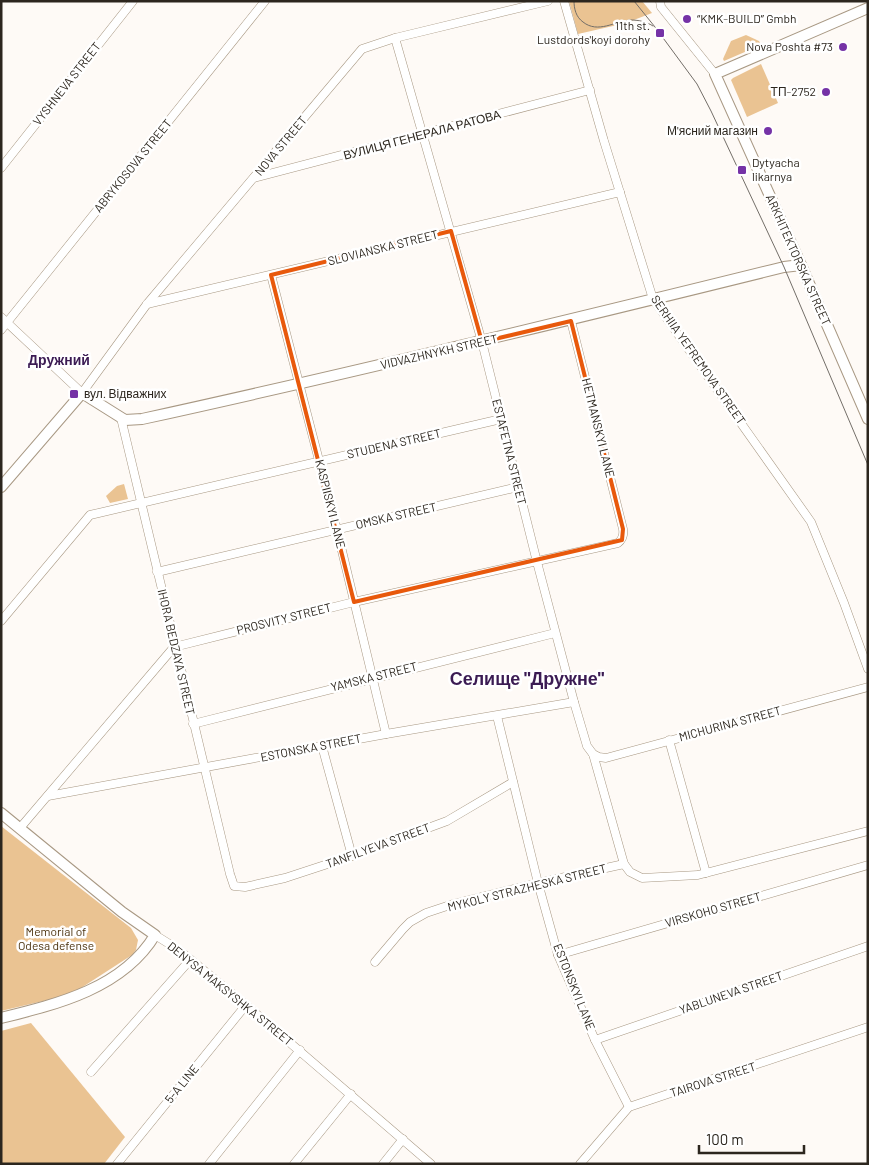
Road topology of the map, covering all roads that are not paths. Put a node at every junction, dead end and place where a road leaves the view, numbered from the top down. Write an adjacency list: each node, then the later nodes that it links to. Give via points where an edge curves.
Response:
1 (133, 1): 11 (street, VYSHNEVA STREET)
2 (265, 1): 19 (street, ABRYKOSOVA STREET)
3 (548, 1): 7 (street, NOVA STREET)
4 (564, 1): 9 (street, SERHIIA YEFREMOVA STREET)
5 (660, 1): 8 (street)
6 (868, 8): 8 (street)
7 (395, 38): 10 (street, ESTAFETNA STREET); 12 (street, NOVA STREET, via 362,49)
8 (715, 74): 15 (street, ARKHITEKTORSKA STREET)
9 (590, 90): 10 (street, ВУЛИЦЯ ГЕНЕРАЛА РАТОВА); 13 (street, SERHIIA YEFREMOVA STREET)
10 (422, 135): 12 (street, ВУЛИЦЯ ГЕНЕРАЛА РАТОВА); 14 (street, ESTAFETNA STREET)
11 (1, 168)
12 (254, 178): 18 (street, NOVA STREET)
13 (620, 192): 14 (street, SLOVIANSKA STREET); 17 (street, SERHIIA YEFREMOVA STREET)
14 (451, 231): 16 (street, SLOVIANSKA STREET); 22 (street, ESTAFETNA STREET)
15 (801, 265): 17 (street, VIDVAZHNYKH STREET); 26 (street, ARKHITEKTORSKA STREET)
16 (271, 275): 18 (street, SLOVIANSKA STREET); 23 (street, KASPIISKYI LANE)
17 (653, 300): 20 (street, VIDVAZHNYKH STREET); 40 (street, SERHIIA YEFREMOVA STREET, via 812,522)
18 (147, 304): 24 (street, NOVA STREET)
19 (4, 320): 21 (street, ABRYKOSOVA STREET); 24 (street)
20 (571, 321): 22 (street, VIDVAZHNYKH STREET); 33 (street, HETMANSKYI LANE)
21 (1, 330)
22 (482, 342): 23 (street, VIDVAZHNYKH STREET); 27 (street, ESTAFETNA STREET)
23 (300, 385): 25 (street, VIDVAZHNYKH STREET, via 142,419); 28 (street, KASPIISKYI LANE)
24 (82, 394): 25 (street); 29 (street)
25 (121, 418): 31 (street, IHORA BEDZAYA STREET)
26 (868, 418)
27 (501, 419): 28 (street, STUDENA STREET); 30 (street, ESTAFETNA STREET)
28 (320, 462): 31 (street, STUDENA STREET); 32 (street, KASPIISKYI LANE)
29 (1, 487)
30 (518, 487): 32 (street, OMSKA STREET); 34 (street, ESTAFETNA STREET)
31 (140, 502): 35 (street, IHORA BEDZAYA STREET); 37 (street, STUDENA STREET, via 90,515)
32 (337, 530): 35 (street, OMSKA STREET); 36 (street, KASPIISKYI LANE)
33 (624, 536): 34 (street, PROSVITY STREET, via 618,543)
34 (537, 562): 36 (street, PROSVITY STREET); 38 (street, ESTAFETNA STREET)
35 (157, 572): 39 (street, IHORA BEDZAYA STREET)
36 (354, 602): 39 (street, PROSVITY STREET); 41 (street, KASPIISKYI LANE)
37 (1, 621)
38 (555, 632): 41 (street, YAMSKA STREET); 43 (street, ESTAFETNA STREET)
39 (174, 647): 45 (street, IHORA BEDZAYA STREET); 52 (street)
40 (868, 669)
41 (373, 677): 45 (street, YAMSKA STREET); 46 (street, KASPIISKYI LANE)
42 (868, 687): 47 (street, MICHURINA STREET)
43 (574, 702): 44 (street, ESTONSKA STREET); 49 (street, ESTAFETNA STREET, via 587,746)
44 (497, 716): 46 (street, ESTONSKA STREET); 51 (street, ESTONSKYI LANE)
45 (193, 724): 50 (street, IHORA BEDZAYA STREET)
46 (386, 734): 48 (street, ESTONSKA STREET)
47 (670, 740): 49 (street, MICHURINA STREET, via 606,758); 59 (street)
48 (322, 746): 50 (street, ESTONSKA STREET); 56 (street)
49 (593, 754): 57 (street, ESTAFETNA STREET)
50 (204, 768): 52 (street, ESTONSKA STREET); 61 (street, IHORA BEDZAYA STREET)
51 (512, 782): 56 (street, TANFILYEVA STREET, via 447,821); 60 (street, ESTONSKYI LANE)
52 (48, 796): 54 (street)
53 (1, 813): 54 (street, DENYSA MAKSYSHKA STREET)
54 (20, 828): 62 (street, DENYSA MAKSYSHKA STREET)
55 (868, 831): 59 (street, MYKOLY STRAZHESKA STREET)
56 (352, 856): 61 (street, TANFILYEVA STREET, via 285,878 245,887)
57 (624, 864): 59 (street, MYKOLY STRAZHESKA STREET, via 630,872 642,878); 60 (street, MYKOLY STRAZHESKA STREET)
58 (868, 865): 64 (street, VIRSKOHO STREET)
59 (706, 873)
60 (538, 883): 64 (street, ESTONSKYI LANE); 66 (street, MYKOLY STRAZHESKA STREET, via 453,904 417,918 403,929)
61 (234, 886)
62 (155, 935): 65 (street, DENYSA MAKSYSHKA STREET); 68 (street, via 131,965 95,987 71,999)
63 (868, 946): 70 (street, YABLUNEVA STREET)
64 (558, 955): 70 (street, ESTONSKYI LANE)
65 (190, 960): 67 (street, DENYSA MAKSYSHKA STREET); 72 (street)
66 (375, 962)
67 (246, 1005): 71 (street, DENYSA MAKSYSHKA STREET); 76 (street, 5-A LINE)
68 (1, 1018)
69 (868, 1027): 74 (street, TAIROVA STREET)
70 (595, 1040): 74 (street, ESTONSKYI LANE)
71 (300, 1050): 73 (street, DENYSA MAKSYSHKA STREET); 77 (street)
72 (90, 1072)
73 (351, 1094): 75 (street, DENYSA MAKSYSHKA STREET); 78 (street)
74 (629, 1107): 81 (street)
75 (403, 1140): 79 (street); 80 (street, DENYSA MAKSYSHKA STREET)
76 (117, 1164)
77 (209, 1164)
78 (294, 1164)
79 (383, 1164)
80 (430, 1164)
81 (580, 1164)

